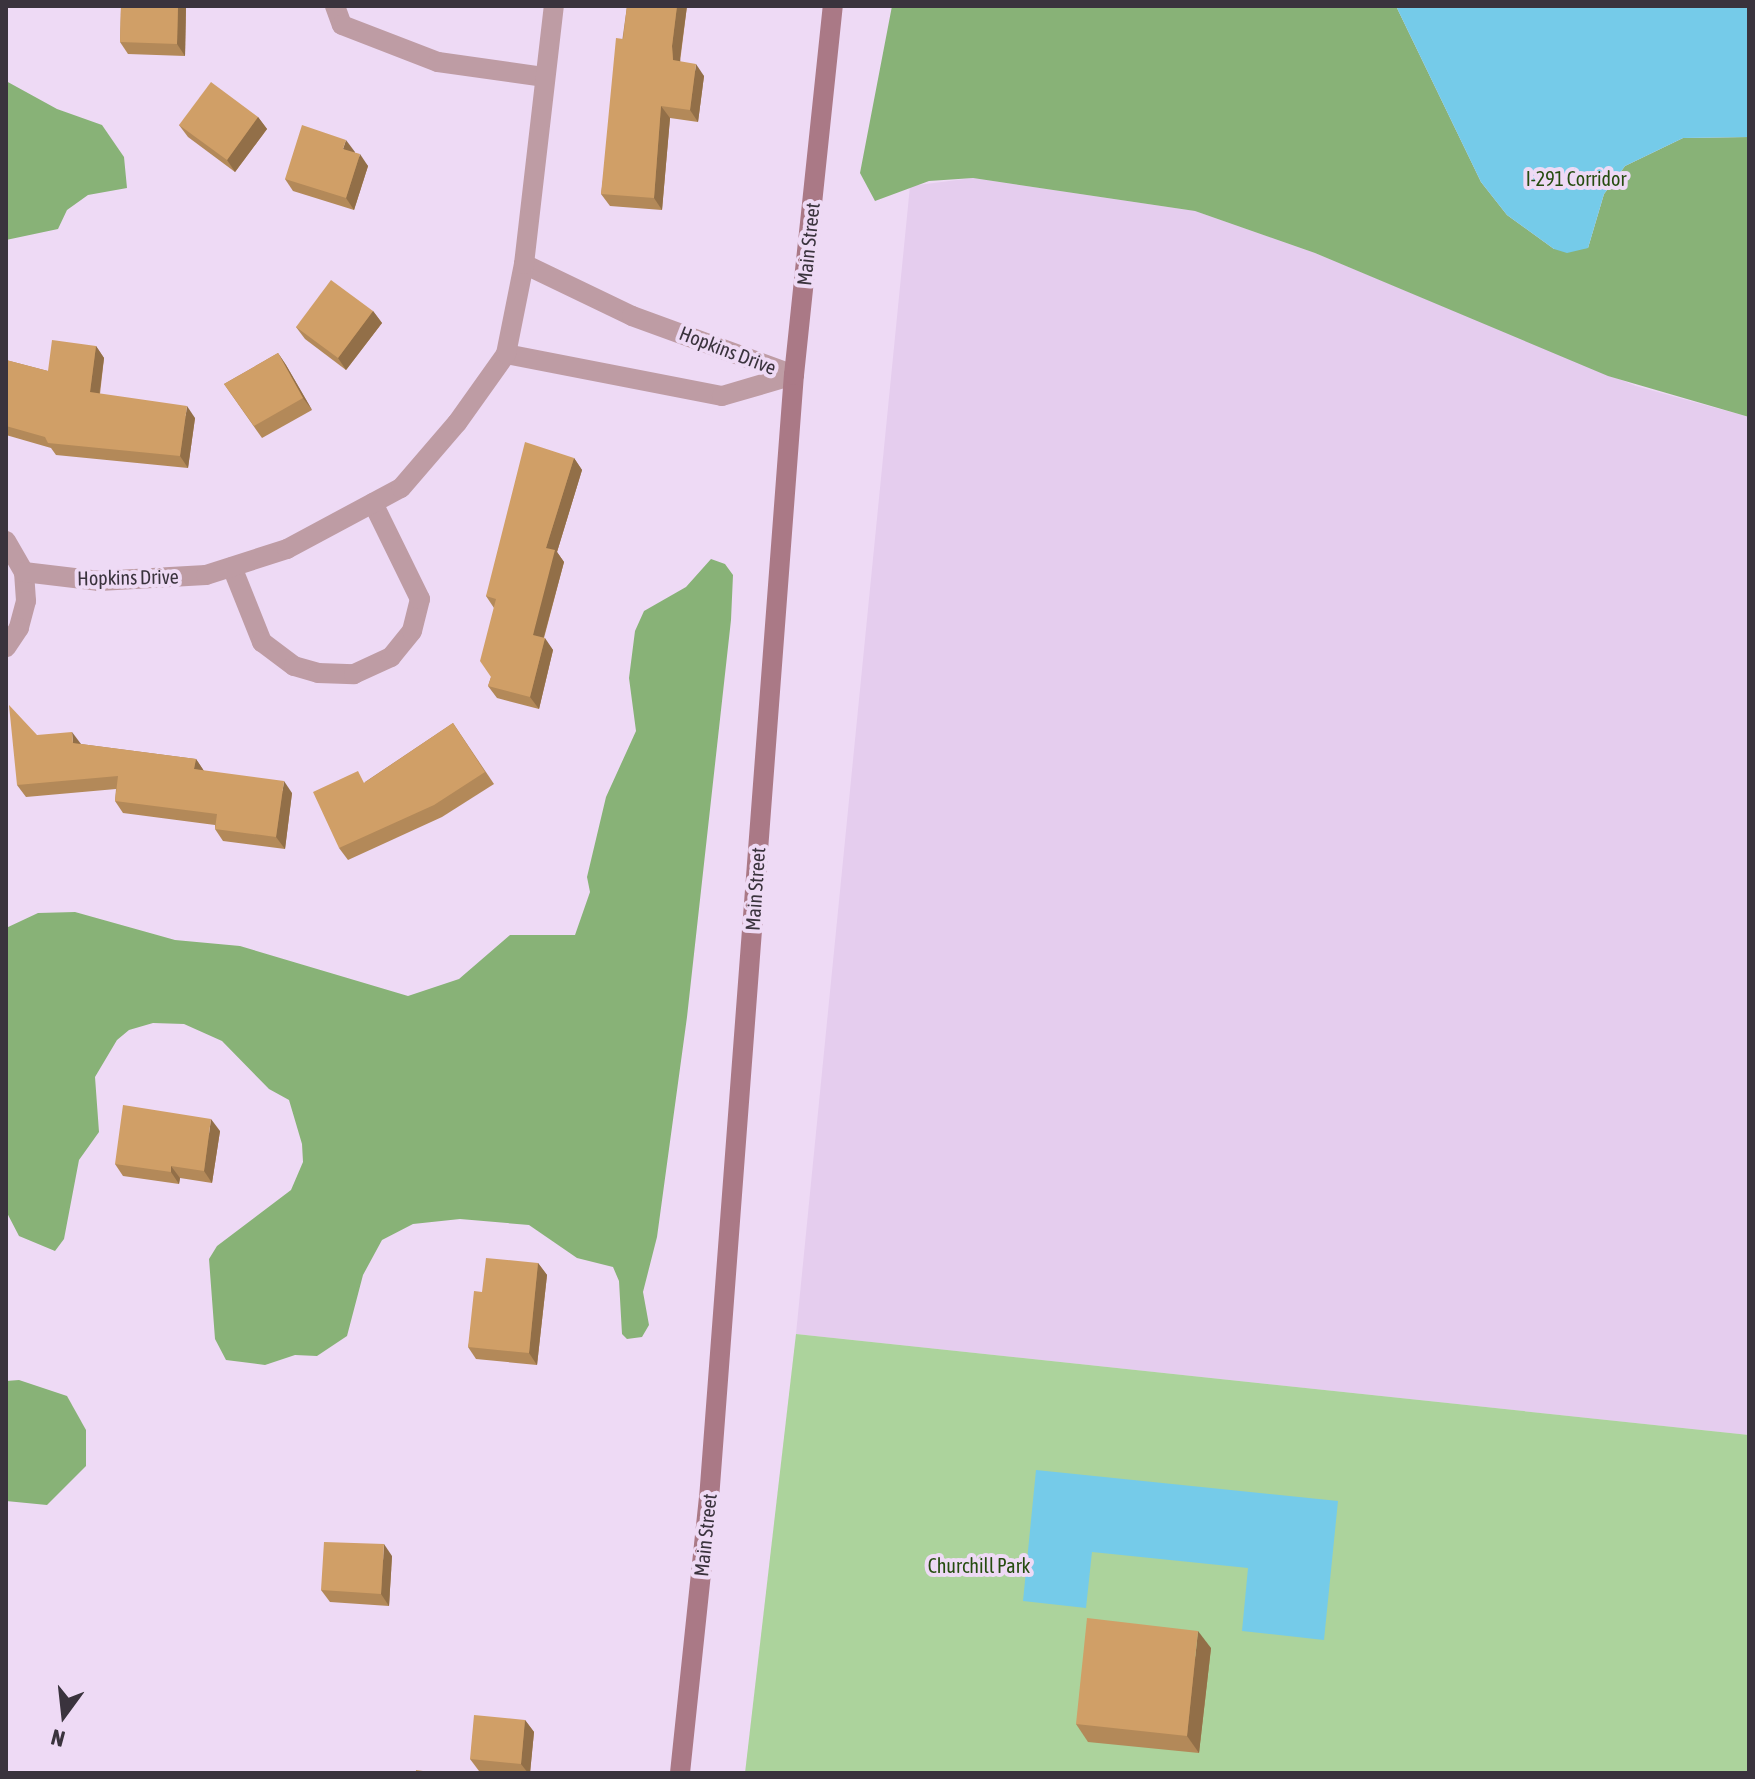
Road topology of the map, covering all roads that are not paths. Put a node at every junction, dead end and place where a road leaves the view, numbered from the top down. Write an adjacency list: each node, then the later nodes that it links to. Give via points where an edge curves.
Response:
1 (335, 6): 4 (street, via 342,25 438,62)
2 (554, 6): 4 (street, Hopkins Drive)
3 (833, 6): 7 (main road, Main Street)
4 (545, 77): 5 (street, Hopkins Drive)
5 (524, 264): 6 (street, Hopkins Drive); 7 (street, Hopkins Drive, via 632,316)
6 (506, 354): 7 (street, Hopkins Drive, via 722,396); 8 (street, Hopkins Drive, via 401,488)
7 (794, 375): 13 (main road, Main Street, via 709,1499)
8 (373, 503): 10 (street, Hopkins Drive, via 287,549); 10 (street, via 420,599 412,631 391,657 354,674 294,666 262,642)
9 (6, 541): 11 (street)
10 (232, 567): 11 (street, Hopkins Drive, via 206,575 99,581)
11 (24, 572): 12 (street, via 26,601 19,628)
12 (6, 647)
13 (680, 1773)

